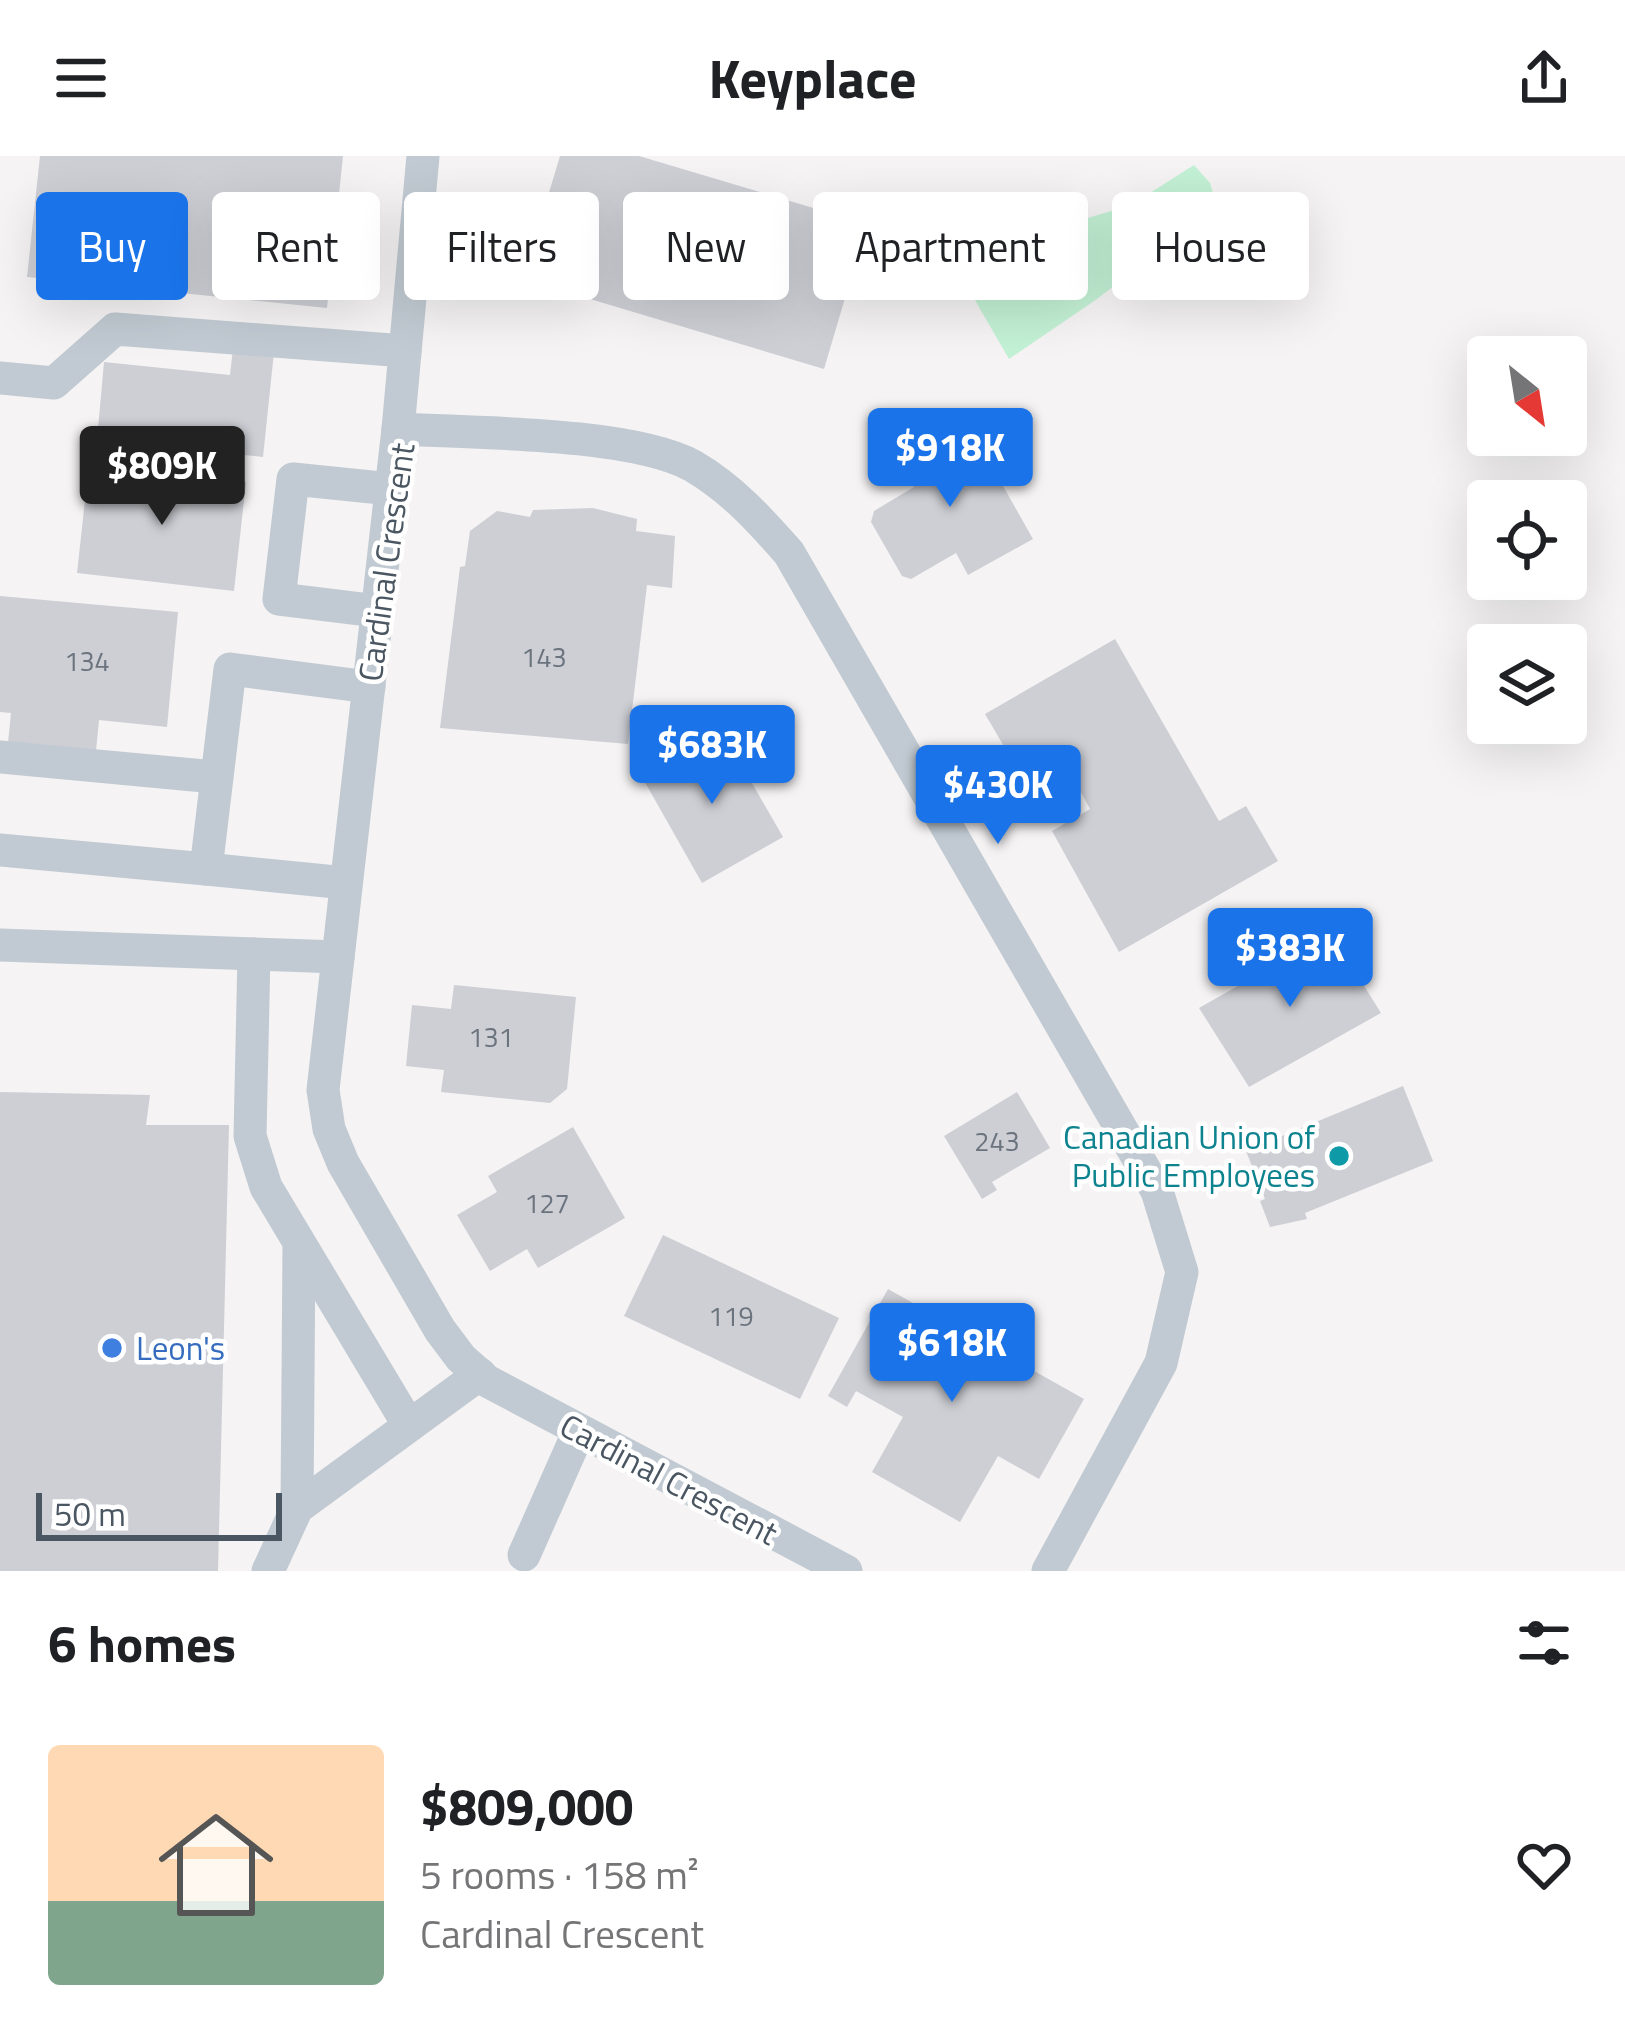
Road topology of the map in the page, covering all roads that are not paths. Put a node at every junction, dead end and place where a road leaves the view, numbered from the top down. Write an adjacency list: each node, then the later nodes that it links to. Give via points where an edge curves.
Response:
1 (423, 156): 2 (street)
2 (405, 351): 3 (street, via 115,329 54,383); 4 (street)
3 (0, 378)
4 (398, 429): 5 (street, Cardinal Crescent); 22 (street, Cardinal Crescent, via 603,444 688,464 741,498 789,553 1156,1191 1181,1272 1161,1363)
5 (391, 490): 6 (street, Cardinal Crescent); 6 (street, via 292,479 279,599)
6 (377, 611): 7 (street, Cardinal Crescent)
7 (369, 687): 9 (street, via 230,669); 12 (street, Cardinal Crescent)
8 (0, 757): 9 (street)
9 (215, 777): 11 (street)
10 (0, 850): 11 (street)
11 (206, 869): 12 (street)
12 (346, 883): 15 (street, Cardinal Crescent)
13 (0, 945): 14 (street)
14 (254, 954): 15 (street); 16 (street, via 250,1136 266,1187)
15 (338, 957): 17 (street, Cardinal Crescent, via 323,1090 329,1129 440,1330)
16 (299, 1243): 18 (street); 20 (street)
17 (480, 1374): 18 (street); 19 (street, Cardinal Crescent)
18 (408, 1424): 20 (street)
19 (579, 1431): 21 (street); 24 (street, Cardinal Crescent)
20 (296, 1508): 23 (street)
21 (524, 1555)
22 (1057, 1567)
23 (268, 1571)
24 (845, 1571)

